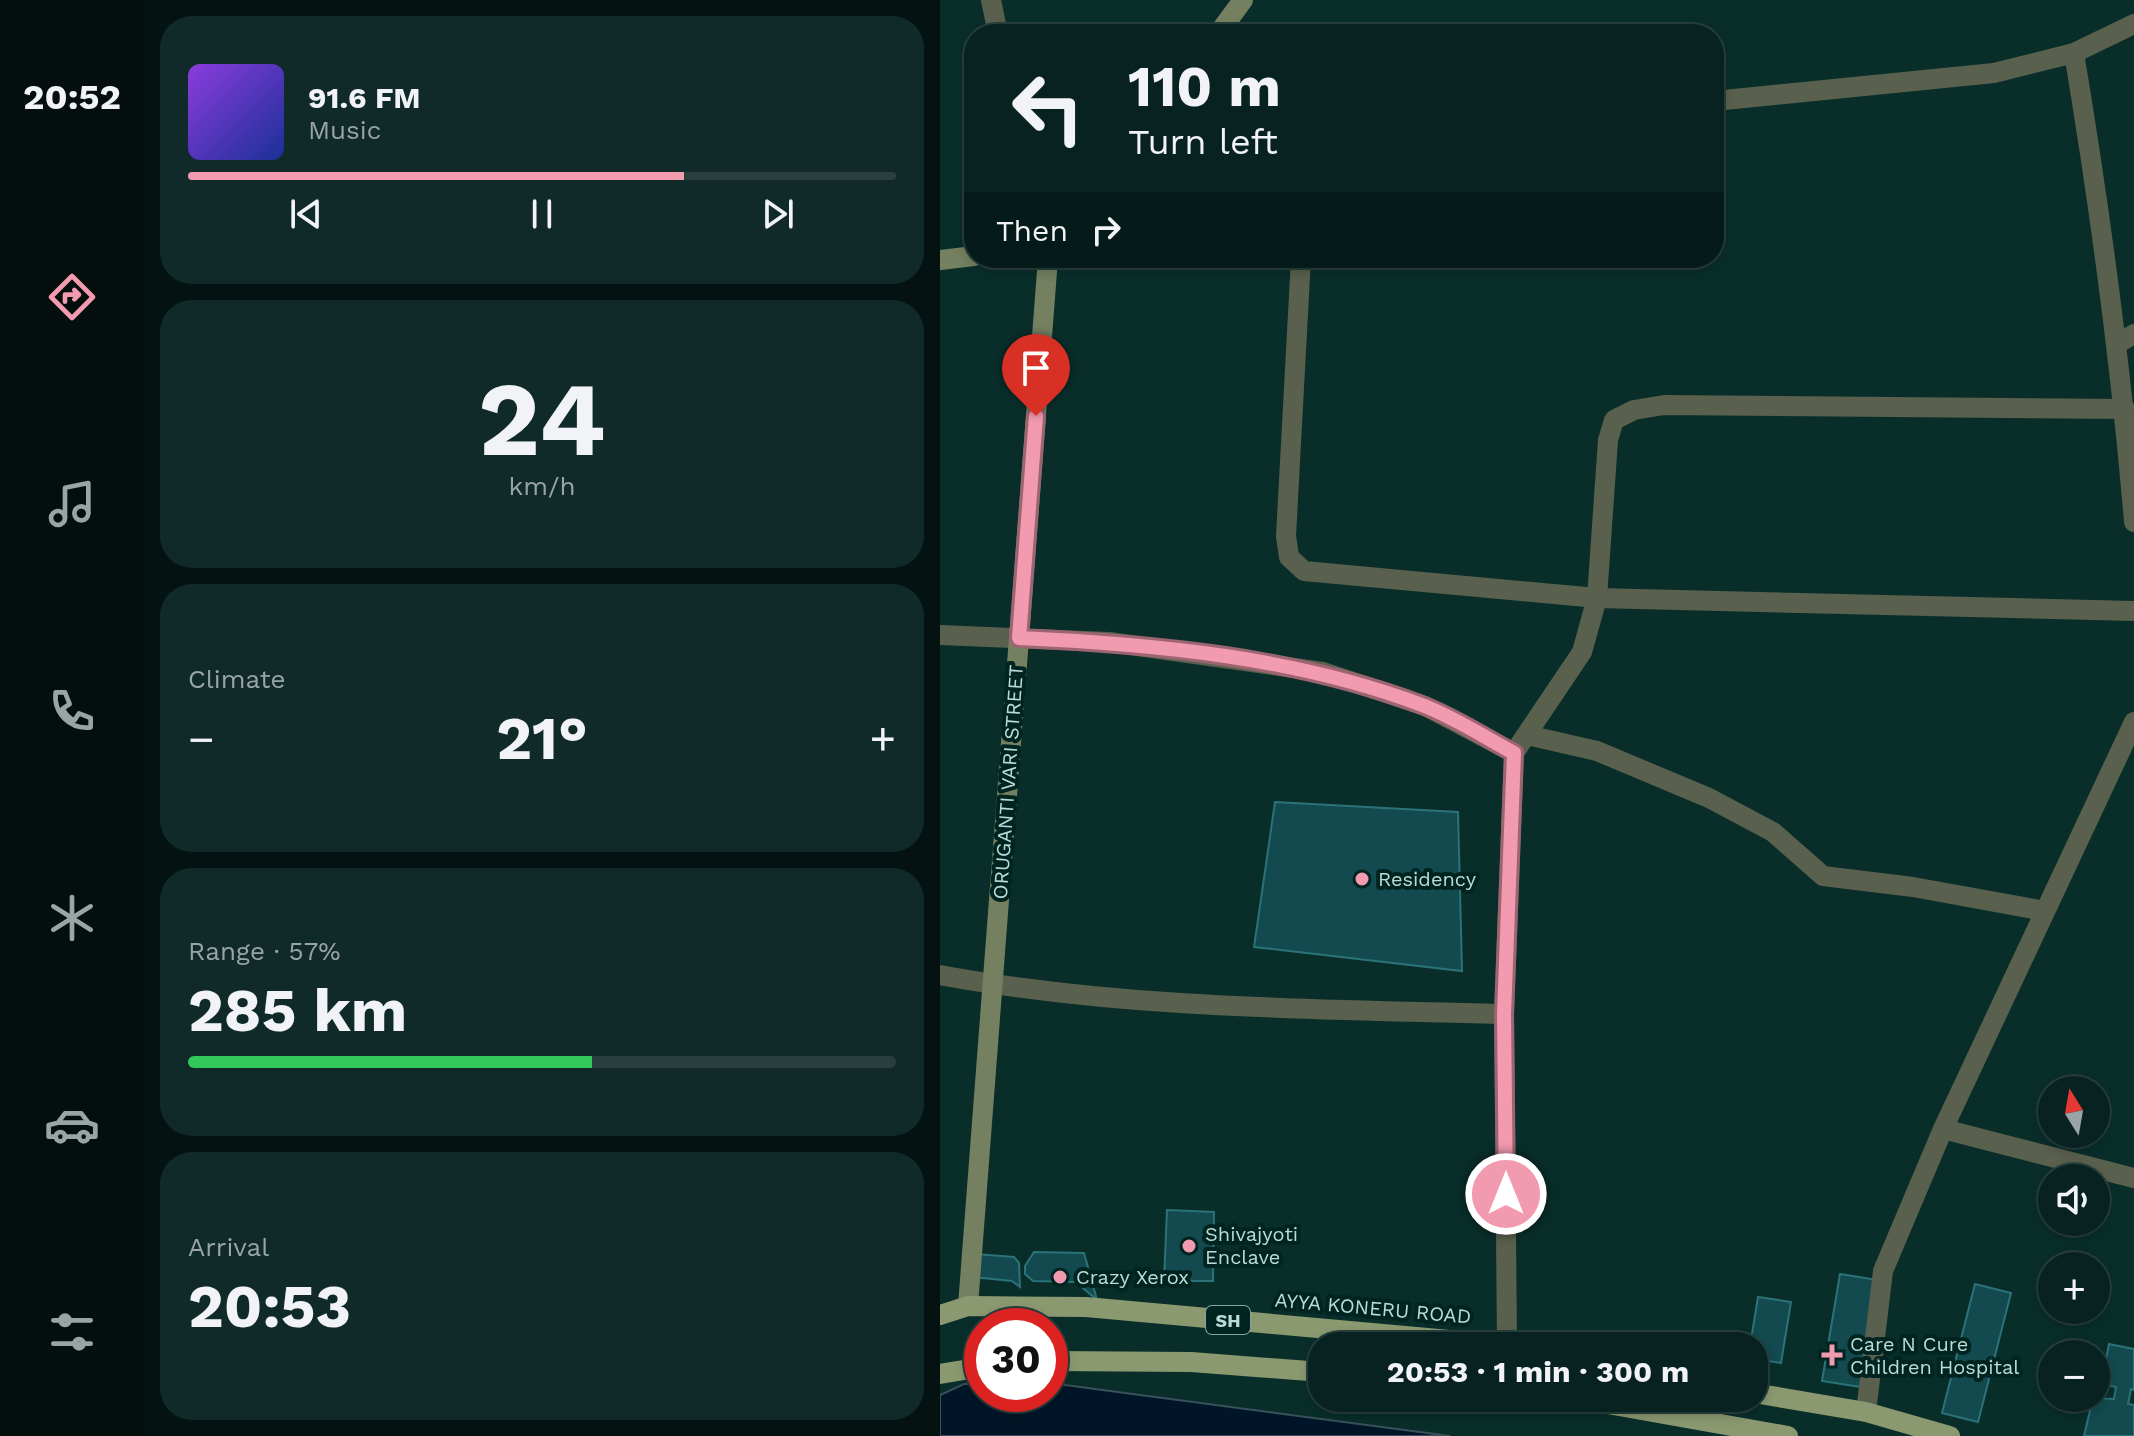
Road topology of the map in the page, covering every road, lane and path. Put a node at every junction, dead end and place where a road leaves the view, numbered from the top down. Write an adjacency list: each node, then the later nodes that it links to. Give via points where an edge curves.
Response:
1 (991, 0): 3 (street)
2 (1243, 0): 4 (street)
3 (996, 24)
4 (1225, 24)
5 (2134, 24): 6 (street)
6 (2074, 53): 7 (street, via 1994,73); 12 (street)
7 (1724, 100)
8 (964, 257): 9 (street)
9 (940, 260)
10 (1047, 268): 18 (street, ORUGANTI VARI STREET)
11 (1300, 268): 15 (street, via 1286,536 1289,557 1297,567 1315,573)
12 (2125, 339): 13 (street)
13 (2125, 409): 14 (street); 15 (street, via 1664,405 1634,410 1614,420 1608,440)
14 (2134, 522)
15 (1597, 598): 16 (street); 20 (street, via 1582,652)
16 (2134, 611)
17 (940, 635): 18 (street)
18 (1019, 638): 21 (street, via 1109,642 1323,672 1425,706); 24 (street, ORUGANTI VARI STREET)
19 (2134, 722): 22 (street)
20 (1527, 735): 21 (street); 22 (street, via 1597,751 1709,798 1773,832 1823,876)
21 (1514, 753): 25 (street)
22 (2045, 911): 26 (street)
23 (940, 975): 24 (street)
24 (993, 985): 25 (street, via 1225,1006); 28 (street, ORUGANTI VARI STREET)
25 (1504, 1014): 31 (street)
26 (1943, 1129): 27 (street); 38 (street, via 1883,1271)
27 (2134, 1178)
28 (968, 1306): 29 (main road, AYYA KONERU ROAD / SH); 30 (main road, AYYA KONERU ROAD / SH, via 1086,1307)
29 (940, 1315)
30 (1366, 1332)
31 (1512, 1332)
32 (1068, 1361): 34 (main road, SH, via 1191,1362)
33 (964, 1370): 35 (main road)
34 (1308, 1371)
35 (940, 1374)
36 (1768, 1395): 38 (main road)
37 (1653, 1412): 39 (main road)
38 (1866, 1412): 40 (main road)
39 (1788, 1436)
40 (1950, 1436)

